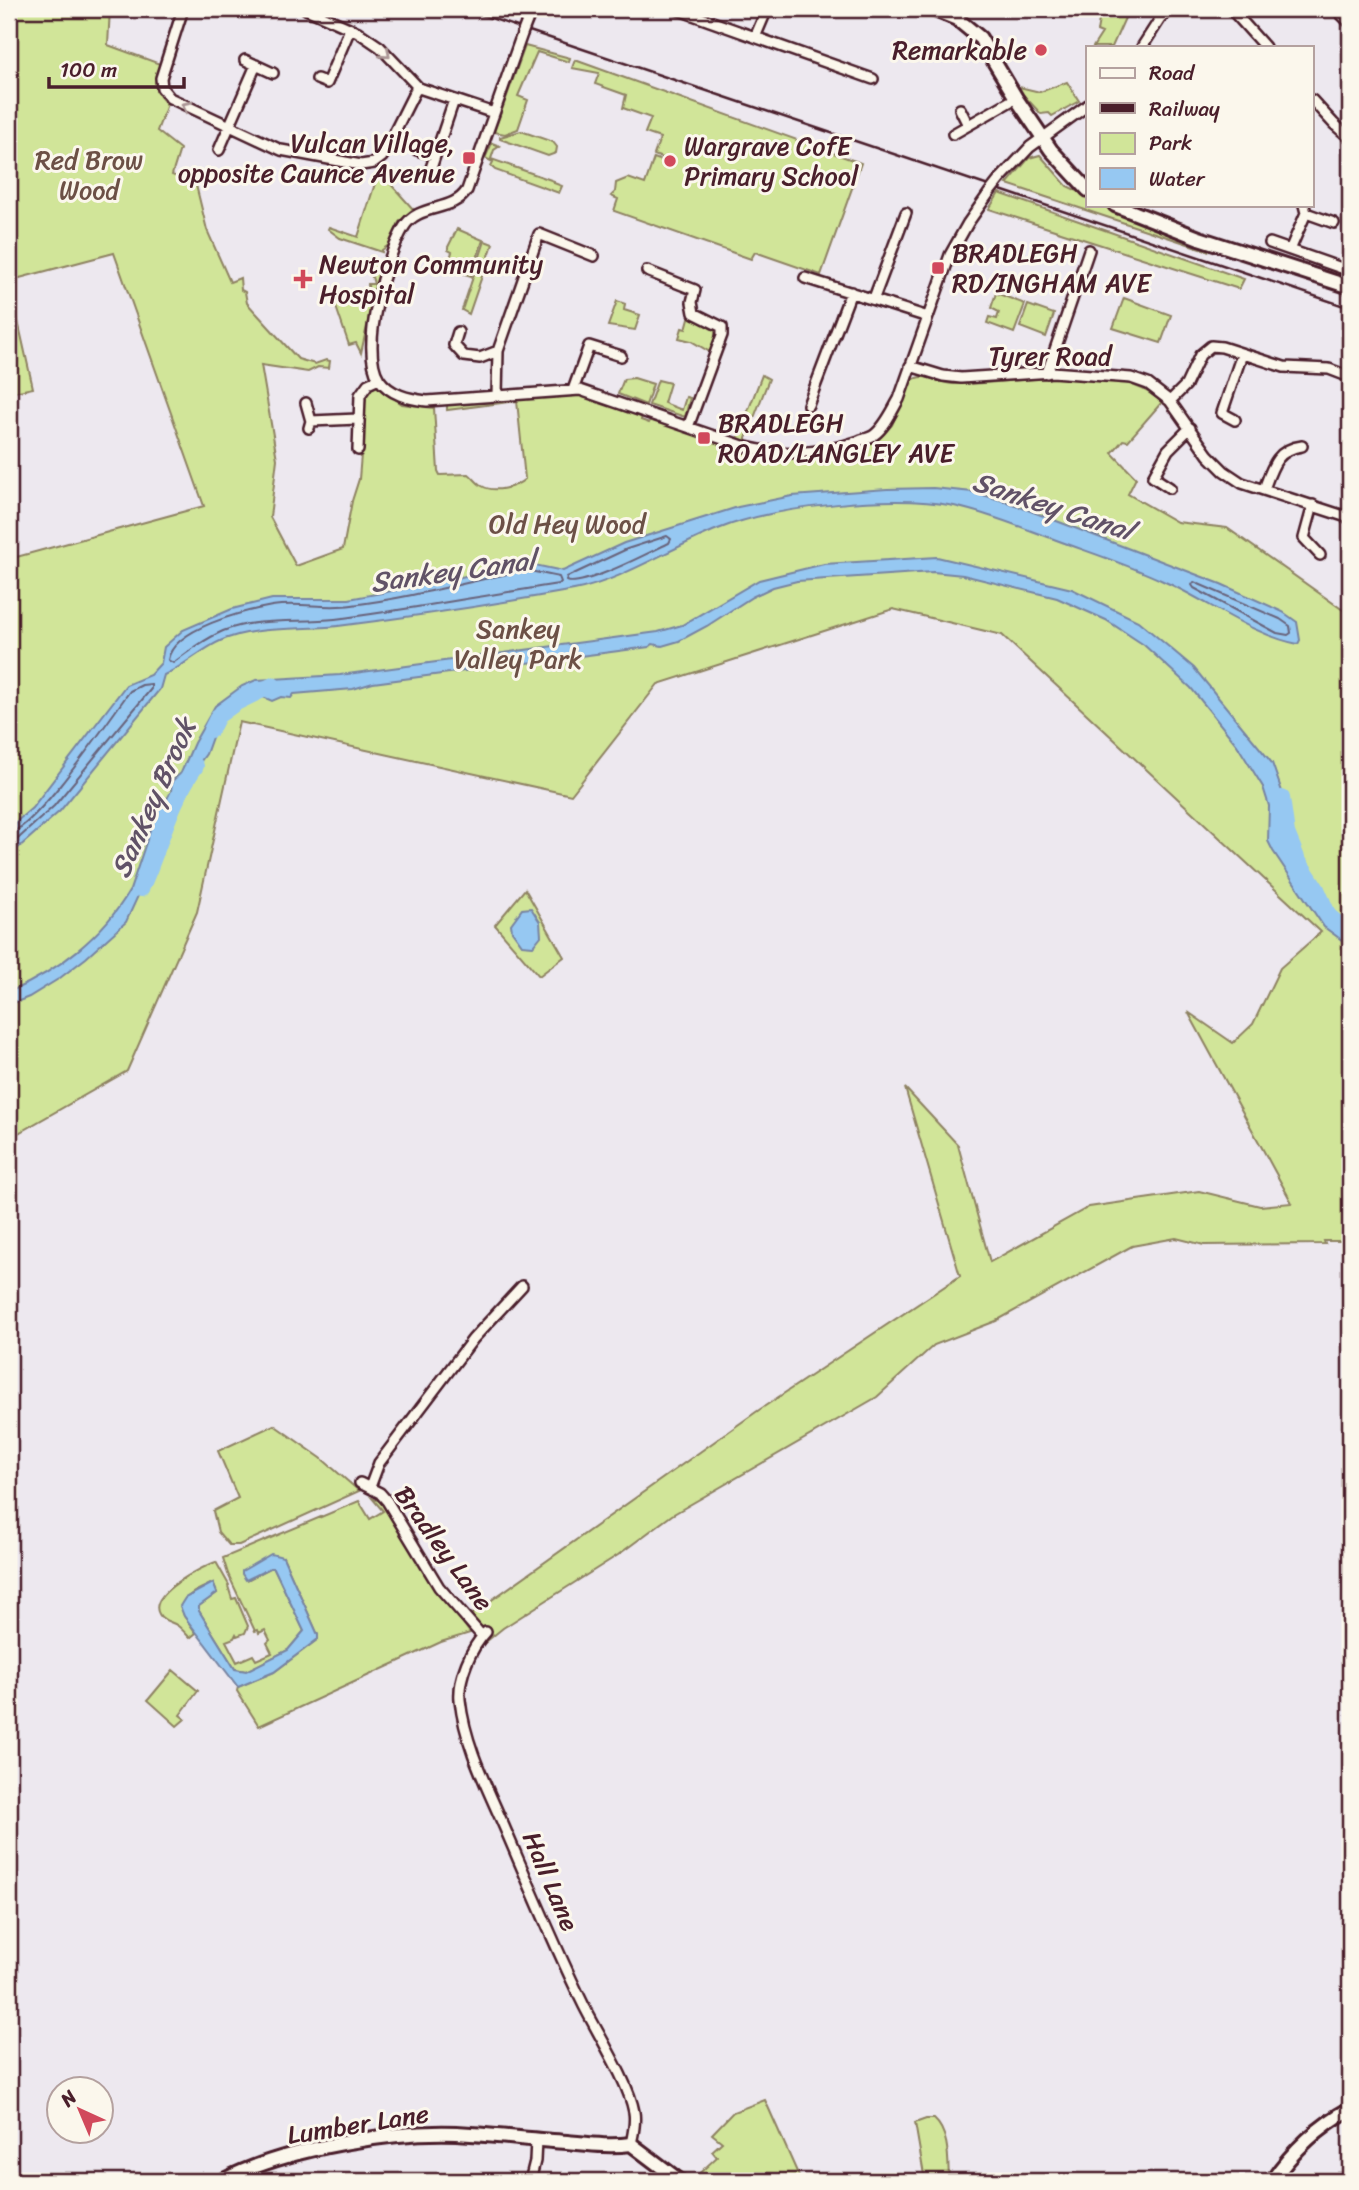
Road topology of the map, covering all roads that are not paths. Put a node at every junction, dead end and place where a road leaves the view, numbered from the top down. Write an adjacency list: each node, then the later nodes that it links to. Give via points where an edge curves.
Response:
1 (183, 9): 29 (street, one-way to 1, via 170,98 162,88 161,78)
2 (306, 9): 12 (street)
3 (532, 9): 27 (street, bridge)
4 (676, 9): 13 (street)
5 (767, 9): 13 (street)
6 (932, 9): 10 (street)
7 (1170, 9): 14 (street)
8 (1231, 9): 15 (street)
9 (1336, 9): 11 (street)
10 (960, 14): 22 (street)
11 (1350, 23)
12 (350, 29): 19 (street, via 327,83); 21 (street, one-way to 21, via 380,47)
13 (756, 35): 20 (street)
14 (1143, 46)
15 (1264, 46)
16 (245, 60): 17 (street)
17 (256, 65): 18 (street); 29 (street)
18 (273, 73)
19 (317, 79)
20 (873, 79)
21 (419, 88): 23 (street); 29 (street, via 382,157 366,165 281,150)
22 (1016, 98): 28 (street); 31 (street)
23 (454, 100): 27 (street); 35 (street)
24 (1314, 102): 32 (street)
25 (1086, 106): 31 (street)
26 (960, 109): 28 (street)
27 (494, 113): 60 (street, via 464,194 415,216 402,229 372,331 372,363)
28 (968, 125): 30 (street)
29 (227, 126): 33 (street)
30 (953, 134)
31 (1042, 138): 37 (street); 52 (street, bridge, via 1000,179 956,242)
32 (1350, 138)
33 (219, 150)
34 (417, 150): 35 (street)
35 (435, 155): 36 (street)
36 (431, 168)
37 (1086, 188)
38 (1118, 206): 49 (street, via 1199,238)
39 (1305, 209): 41 (street); 44 (street)
40 (906, 213): 51 (street)
41 (1334, 223)
42 (1270, 243): 44 (street)
43 (1089, 250): 58 (street)
44 (1290, 250): 47 (street)
45 (594, 256): 54 (street, via 539,234)
46 (647, 271): 68 (street, via 695,290 694,313 722,327)
47 (1350, 271)
48 (805, 278): 50 (street)
49 (1350, 286)
50 (851, 292): 51 (street); 65 (street)
51 (874, 298): 52 (street)
52 (928, 317): 57 (street)
53 (458, 332): 54 (street, via 454,345 464,356 480,358)
54 (498, 351): 62 (street)
55 (1242, 354): 59 (street, via 1284,367 1329,369); 63 (street, via 1211,346); 67 (street, via 1222,413)
56 (621, 356): 61 (street, via 589,345)
57 (911, 366): 58 (street, Tyrer Road, via 961,378); 68 (street, via 888,419 873,436 847,445 798,453 767,452)
58 (1047, 373): 63 (street, Tyrer Road, via 1132,378)
59 (1350, 377)
60 (379, 379): 62 (street, via 398,394 427,401); 66 (street, via 360,395)
61 (573, 390): 62 (street); 68 (street)
62 (497, 395)
63 (1170, 401): 69 (street, Tyrer Road)
64 (306, 403): 66 (street, via 310,425)
65 (808, 405)
66 (358, 419): 71 (street)
67 (1236, 420)
68 (688, 427)
69 (1190, 428): 72 (street, via 1168,450 1153,477); 73 (street, Tyrer Road, via 1224,471 1242,483)
70 (1302, 446): 73 (street, via 1289,448 1275,462)
71 (358, 450)
72 (1170, 488)
73 (1264, 489): 74 (street, Tyrer Road)
74 (1313, 505): 75 (street, Tyrer Road); 76 (street, via 1304,538)
75 (1350, 518)
76 (1320, 555)
77 (522, 1286): 79 (street, Bradley Lane, via 473,1339 379,1463)
78 (360, 1483): 79 (street, Bradley Lane)
79 (370, 1487): 80 (street, Bradley Lane, via 387,1502 439,1587)
80 (484, 1634): 83 (street, Hall Lane, via 461,1686 465,1727 564,1965 623,2083 634,2111)
81 (1350, 2109): 87 (street, via 1307,2141)
82 (536, 2140): 83 (street, Lumber Lane); 84 (street, Lumber Lane, via 411,2134 271,2161); 85 (street)
83 (631, 2144): 86 (street)
84 (222, 2181)
85 (530, 2181)
86 (680, 2181)
87 (1272, 2181)

